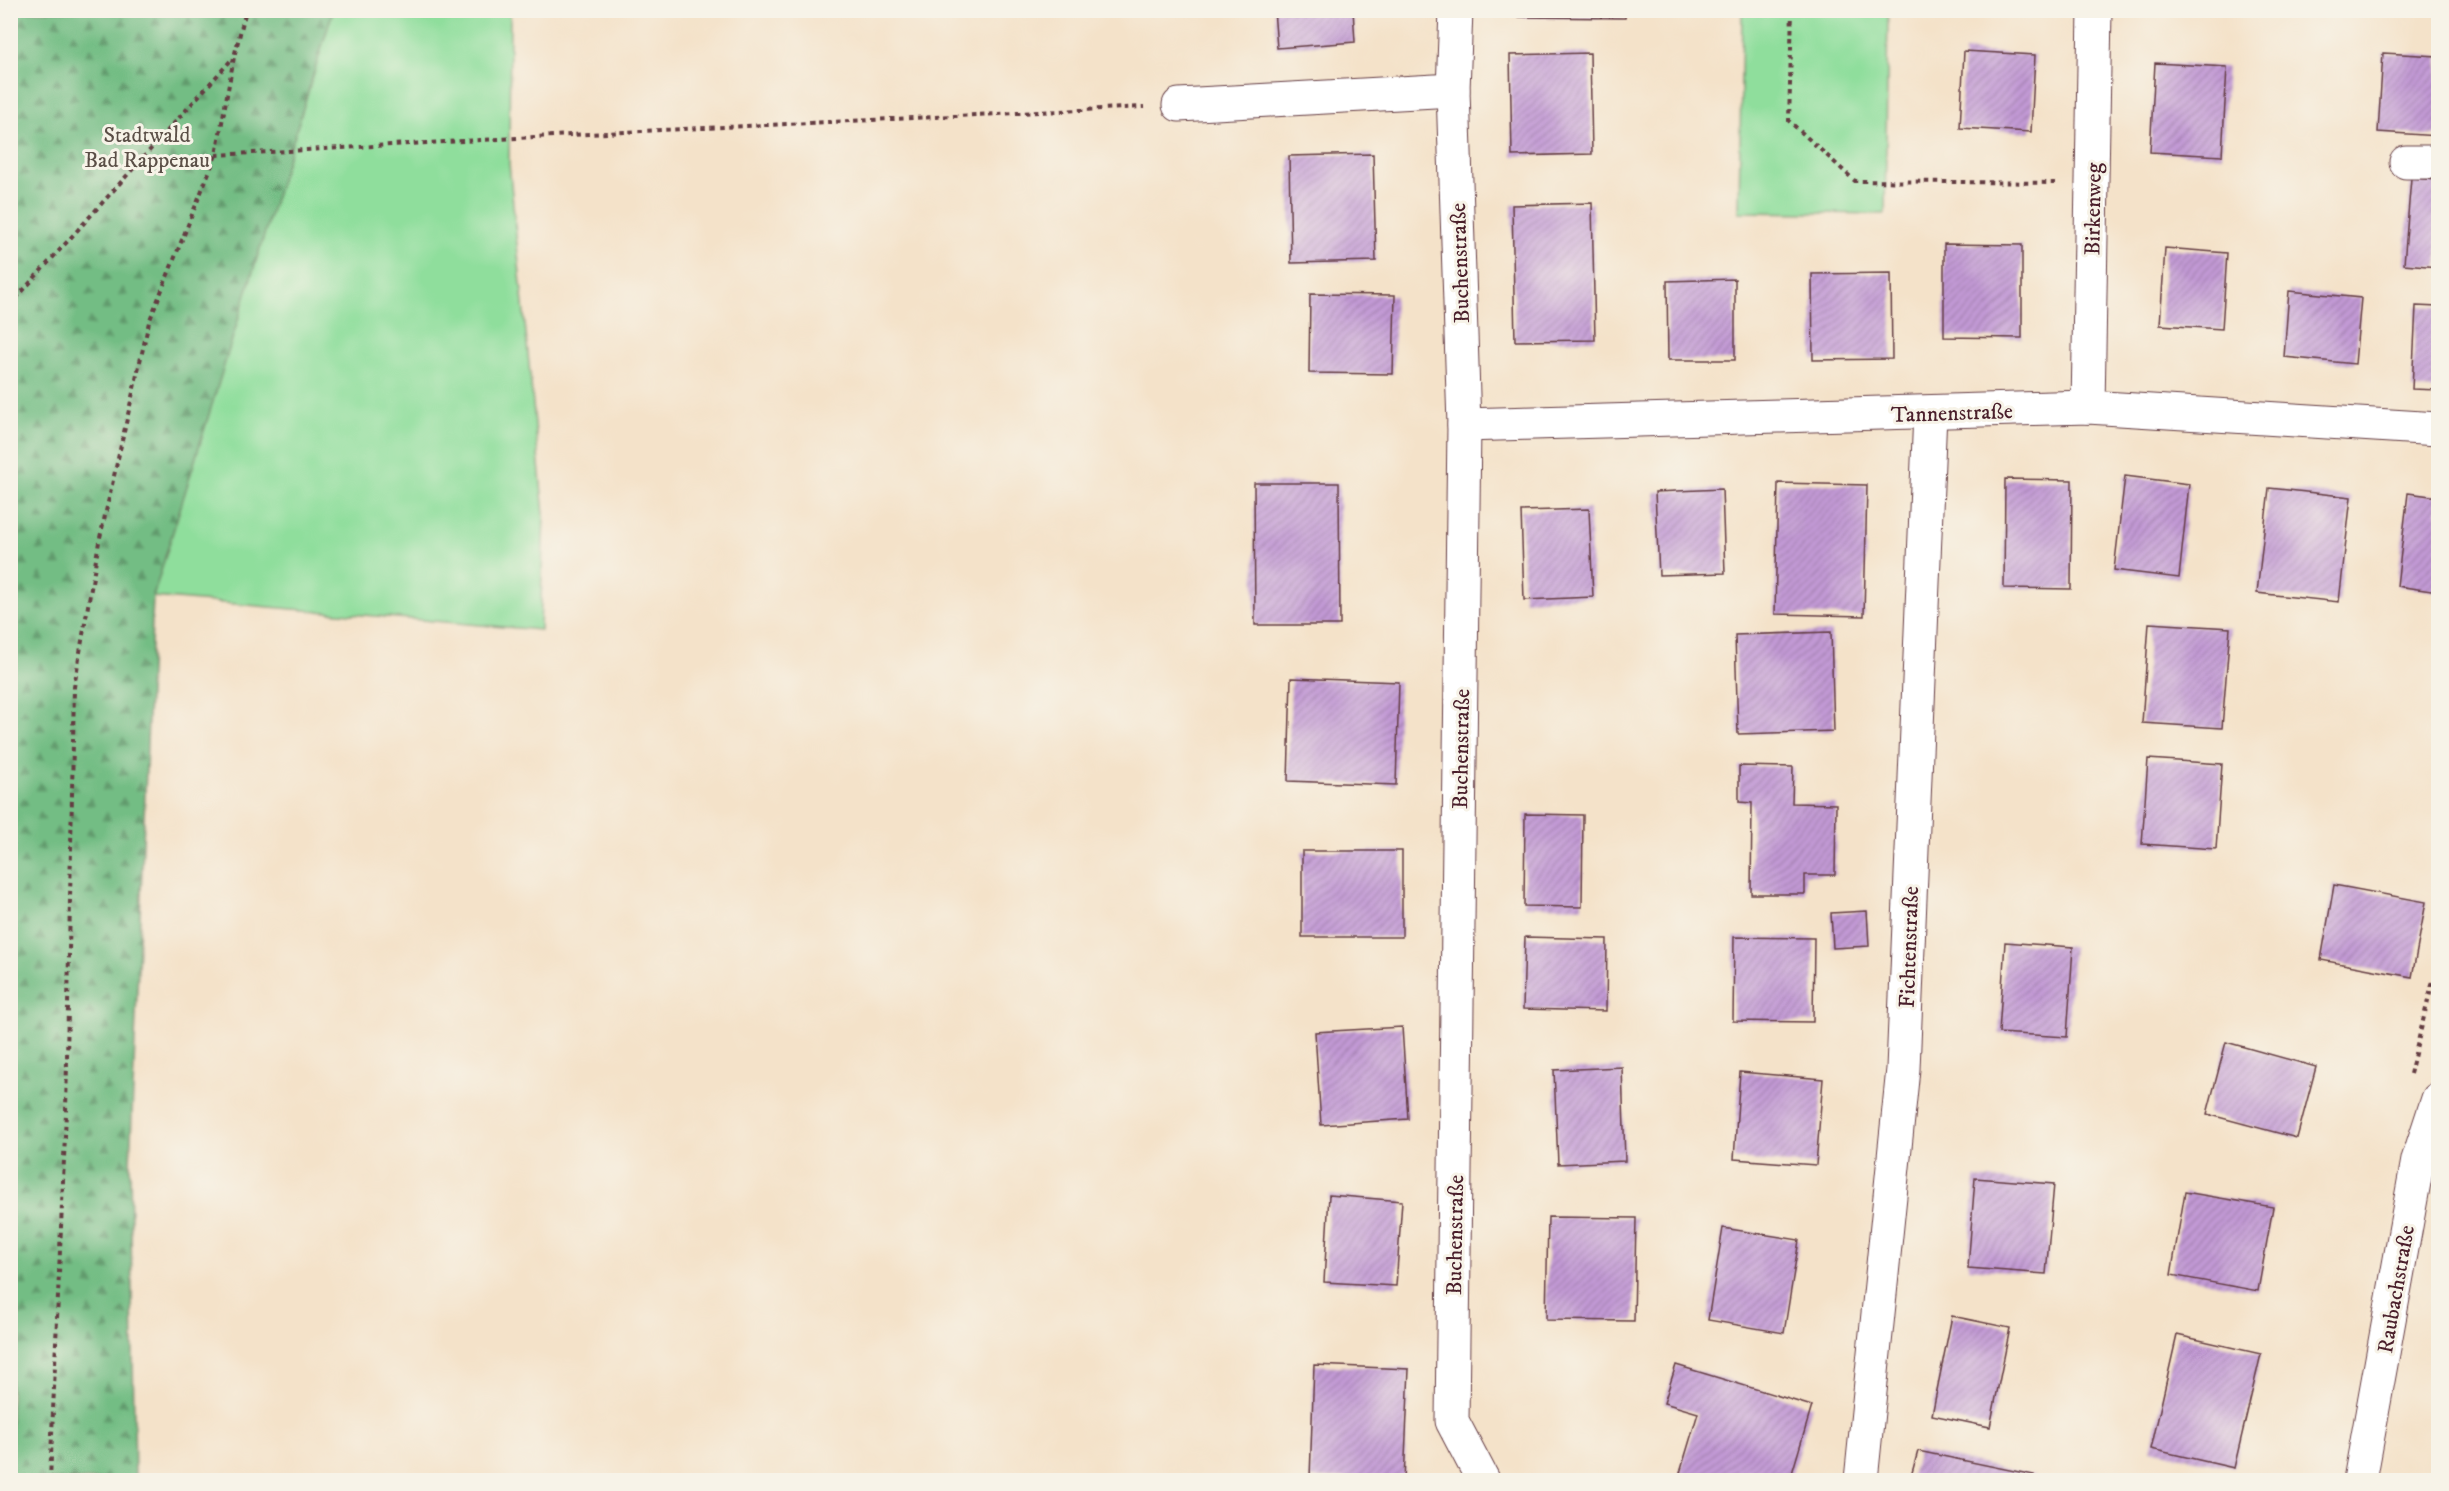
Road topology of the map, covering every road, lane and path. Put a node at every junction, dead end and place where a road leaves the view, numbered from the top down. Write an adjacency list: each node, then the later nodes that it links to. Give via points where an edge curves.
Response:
1 (246, 10): 5 (path)
2 (1456, 10): 6 (street, Buchenstraße)
3 (1792, 10): 11 (path, via 1789,121 1855,181)
4 (2095, 10): 11 (street, Birkenweg)
5 (234, 57): 8 (path); 12 (path)
6 (1453, 90): 7 (street); 15 (street, Buchenstraße)
7 (1179, 105): 8 (path)
8 (216, 155): 18 (path, via 149,322 99,542 74,687 66,1112)
9 (2406, 162): 10 (street)
10 (2439, 162)
11 (2092, 184): 13 (street, Birkenweg)
12 (10, 305)
13 (2088, 407): 14 (street, Tannenstraße); 16 (street, Tannenstraße)
14 (1930, 413): 15 (street, Tannenstraße); 20 (street, Fichtenstraße, via 1903,1069)
15 (1464, 425): 19 (street, Buchenstraße, via 1452,1421)
16 (2439, 429)
17 (2439, 1099): 21 (street, Raubachstraße, via 2418,1160)
18 (50, 1480)
19 (1483, 1480)
20 (1861, 1480)
21 (2360, 1480)

